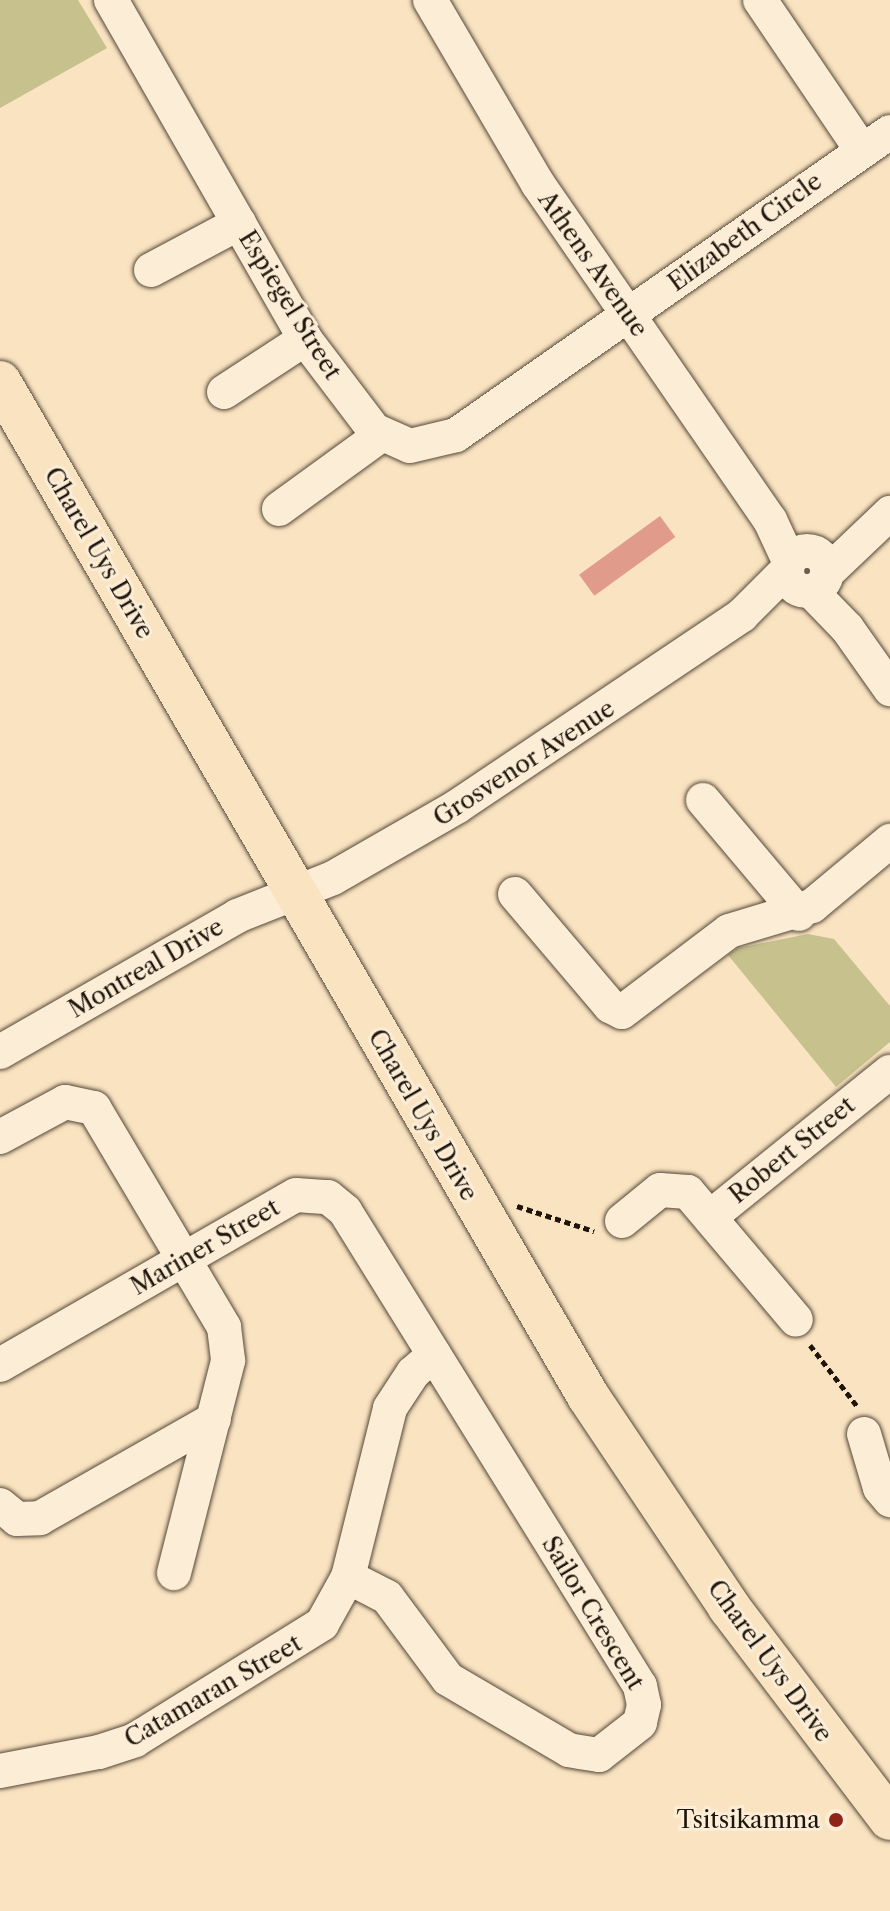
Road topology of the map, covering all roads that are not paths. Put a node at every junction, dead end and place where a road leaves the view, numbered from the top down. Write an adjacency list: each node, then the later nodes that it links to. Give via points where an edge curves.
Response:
1 (111, 0): 5 (street, Espiegel Street)
2 (430, 0): 7 (street, Athens Avenue, via 538,184)
3 (760, 0): 4 (street, Elizabeth Circle)
4 (875, 141): 7 (street, Elizabeth Circle)
5 (239, 223): 6 (street); 8 (street, Espiegel Street)
6 (151, 270)
7 (628, 314): 11 (street, via 442,443 410,446); 14 (street, Athens Avenue)
8 (305, 339): 10 (street); 11 (street, Espiegel Street)
9 (0, 382): 18 (main road, Charel Uys Drive)
10 (224, 392)
11 (381, 435): 12 (street)
12 (279, 509)
13 (879, 521): 14 (street, Grosvenor Avenue)
14 (807, 571): 15 (street); 18 (street, Grosvenor Avenue, via 471,798)
15 (890, 689)
16 (703, 800): 20 (street)
17 (890, 841): 20 (street)
18 (297, 894): 21 (street, Montreal Drive, via 237,916); 37 (main road, Charel Uys Drive, via 476,1207 657,1503 775,1671)
19 (515, 894): 20 (street, via 610,1006 622,1012 729,931)
20 (799, 914)
21 (0, 1052)
22 (885, 1087): 24 (street, Robert Street, via 841,1106)
23 (0, 1137): 26 (street, via 65,1102 94,1108)
24 (710, 1217): 25 (street, Robert Street, via 688,1192 674,1188 660,1190); 27 (street, Robert Street)
25 (622, 1221)
26 (185, 1258): 28 (street, Mariner Street, via 296,1195 328,1197 345,1211); 29 (street, Mariner Street); 30 (street, via 229,1343)
27 (796, 1320)
28 (434, 1355): 35 (street, via 404,1384 390,1408); 35 (street, Sailor Crescent, via 640,1686 640,1723 629,1737 599,1755 569,1750 448,1679 387,1597)
29 (0, 1365)
30 (214, 1419): 33 (street, via 40,1518 17,1519); 34 (street)
31 (864, 1434): 32 (street, via 880,1488)
32 (890, 1500)
33 (0, 1505)
34 (174, 1573)
35 (348, 1577): 36 (street, Catamaran Street, via 332,1613 311,1634 147,1733 99,1752)
36 (0, 1771)
37 (890, 1819)

